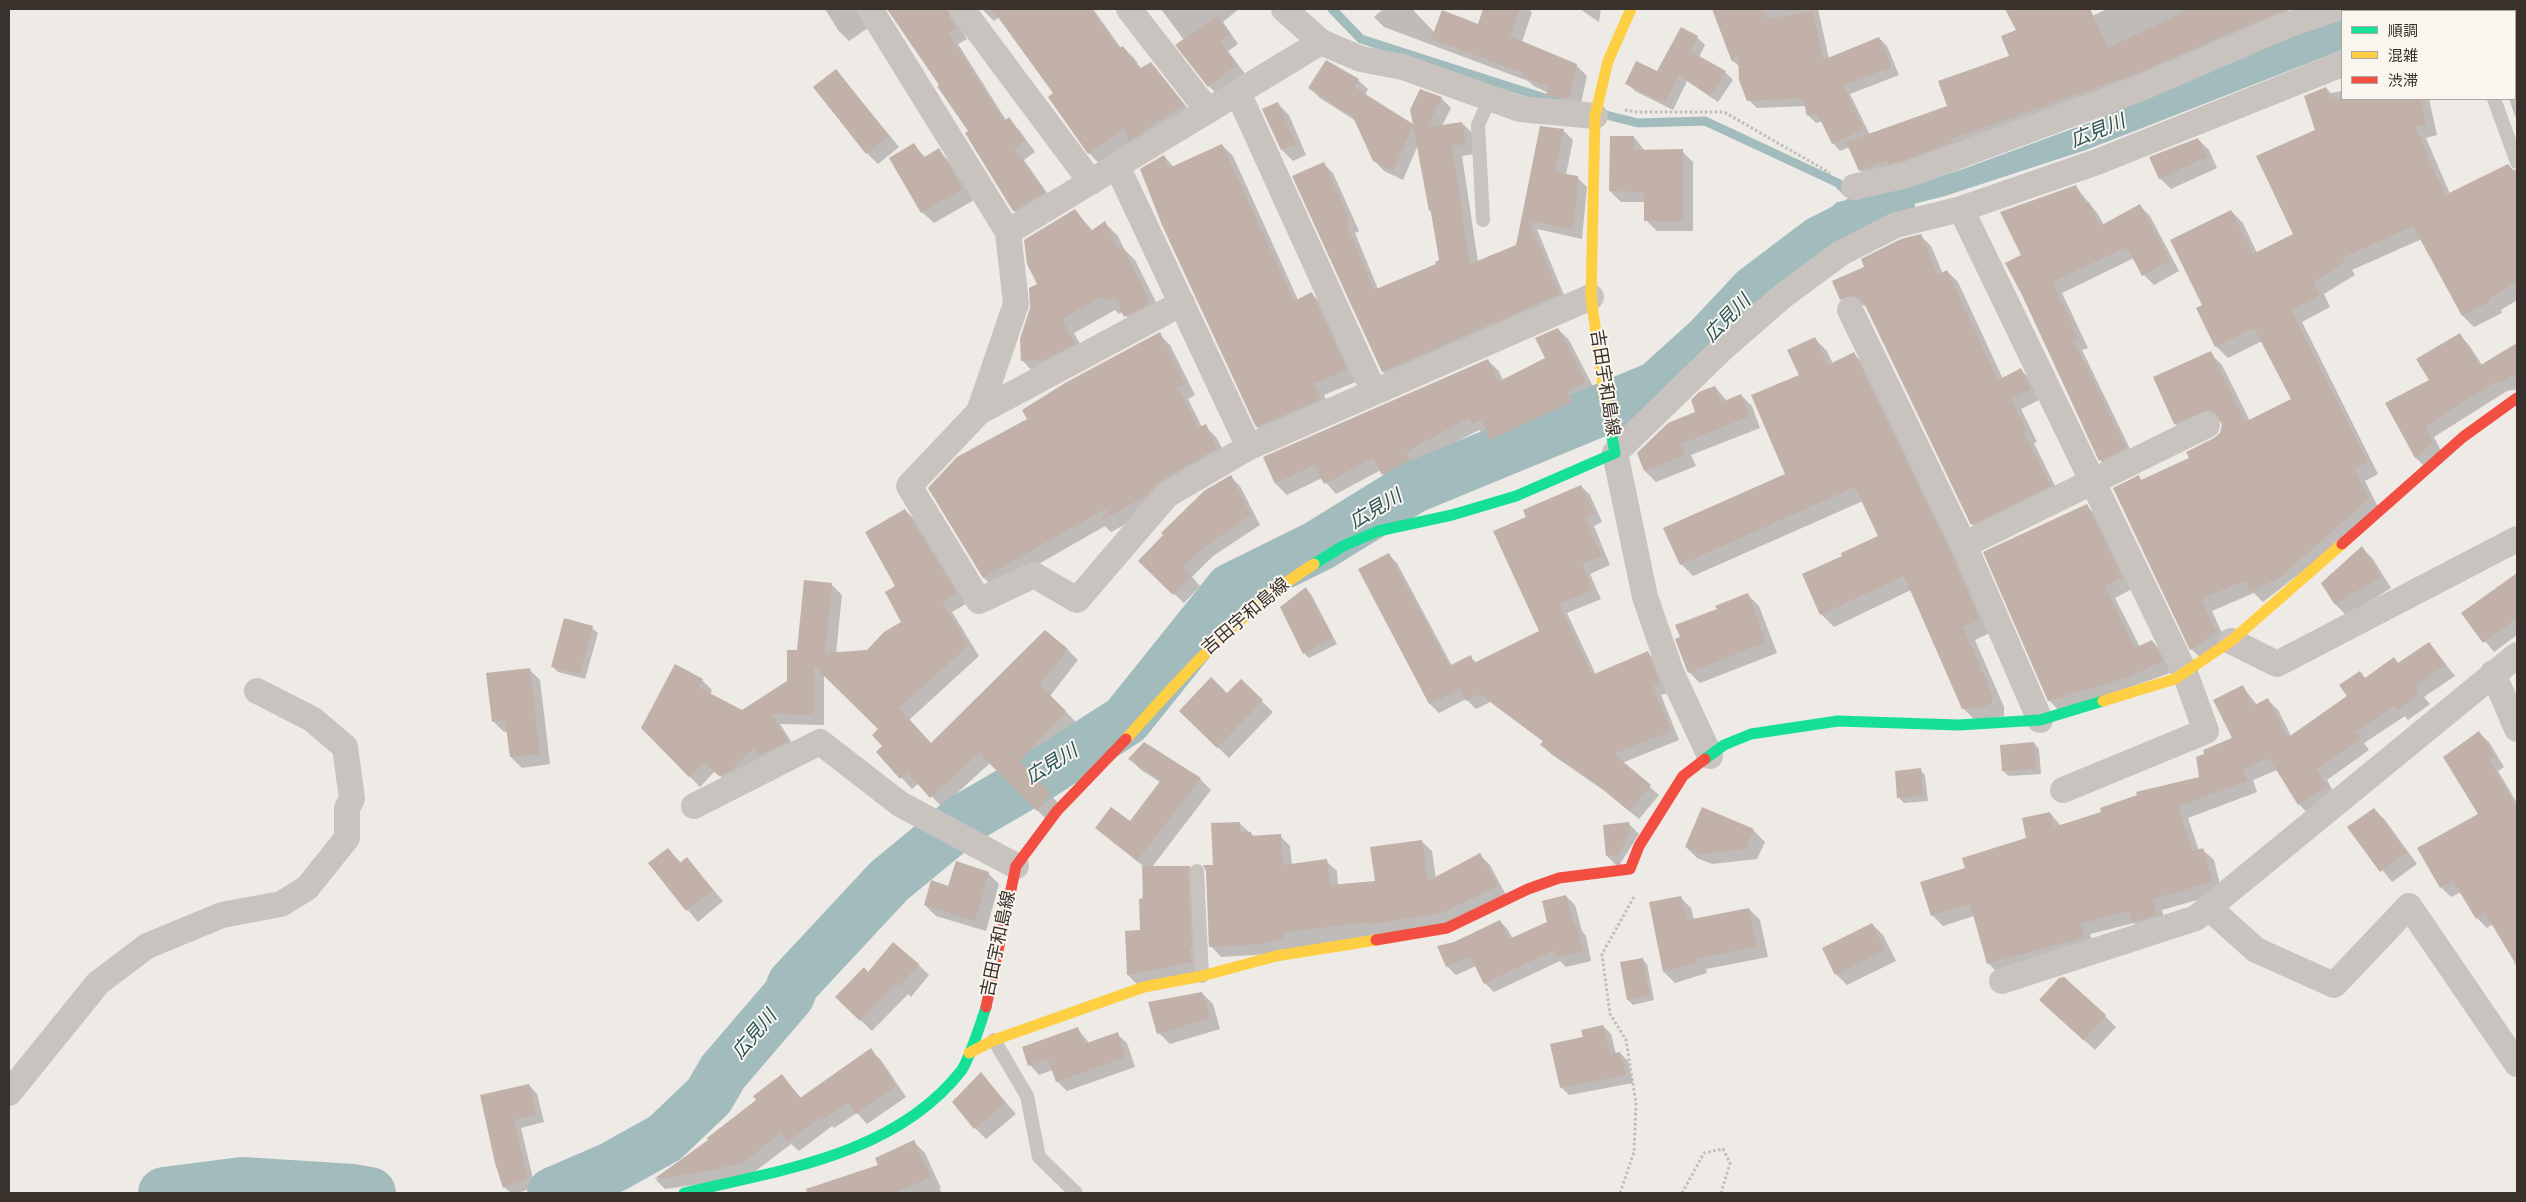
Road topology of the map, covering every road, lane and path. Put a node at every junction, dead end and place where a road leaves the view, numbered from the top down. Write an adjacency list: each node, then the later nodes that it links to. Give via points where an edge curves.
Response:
1 (870, 9): 20 (street)
2 (962, 9): 16 (street)
3 (1129, 9): 13 (street)
4 (1284, 9): 7 (street)
5 (1631, 9): 12 (street, 吉田宇和島線, via 1608,61)
6 (2334, 9): 17 (street, via 2285,26 2122,95 1907,175)
7 (1322, 42): 9 (street); 10 (street, via 1361,60 1402,67)
8 (2341, 64): 18 (street, via 2097,162)
9 (1238, 93): 13 (street); 24 (street)
10 (1490, 98): 12 (street, via 1520,108); 19 (lane, via 1478,125)
11 (2494, 100): 14 (lane)
12 (1596, 109): 17 (path, via 1724,112); 21 (street, 吉田宇和島線)
13 (1208, 111): 15 (street)
14 (2517, 162)
15 (1117, 166): 16 (street); 22 (street)
16 (1091, 182): 20 (street)
17 (1854, 187)
18 (1961, 210): 29 (street, via 1896,225 1841,253 1784,295 1722,349); 30 (street)
19 (1483, 220)
20 (1008, 232): 26 (street, via 1016,304)
21 (1591, 297): 24 (street); 29 (street, 吉田宇和島線, via 1601,384)
22 (1182, 303): 26 (street); 28 (street)
23 (1850, 310): 32 (street)
24 (1374, 392): 28 (street)
25 (2517, 398): 33 (street, via 2463,437)
26 (979, 412): 28 (street, via 909,486 979,601 1034,575 1077,600 1167,495)
27 (2208, 425): 30 (street)
28 (1249, 447)
29 (1615, 453): 40 (street, via 1645,597 1671,672); 43 (street, 吉田宇和島線, via 1516,496 1452,515 1378,531 1342,546 1285,582 1201,655 1056,811)
30 (2093, 482): 32 (street); 35 (street)
31 (2517, 539): 33 (street, via 2277,664)
32 (1964, 545): 38 (street)
33 (2231, 641): 35 (street)
34 (2517, 655): 36 (street)
35 (2185, 673): 38 (street, via 2175,679); 41 (street, via 2206,731)
36 (2493, 674): 39 (street); 46 (street)
37 (257, 691): 52 (street, via 312,719 345,747 352,799 347,808 347,838 307,888 281,904 222,915 147,946 98,984)
38 (2040, 720): 40 (street, via 1959,725 1838,721 1751,734 1724,745)
39 (2517, 729)
40 (1710, 756): 44 (street, via 1683,776 1639,846)
41 (2062, 790)
42 (694, 806): 43 (street, via 820,742 900,804)
43 (1016, 866): 50 (street, 吉田宇和島線, via 985,1010)
44 (1630, 869): 47 (street, via 1559,878 1528,889 1447,928 1276,956); 55 (path, via 1634,899 1602,954 1610,1014 1626,1040 1636,1103 1634,1152)
45 (1197, 871): 47 (lane)
46 (2209, 908): 48 (street, via 2196,918); 51 (street, via 2256,950 2334,985 2409,906)
47 (1202, 976): 49 (street, via 1144,987)
48 (2002, 982)
49 (994, 1040): 50 (street); 54 (lane, via 1027,1096 1039,1157)
50 (968, 1053): 53 (street, 吉田宇和島線, via 962,1070 922,1110 871,1141 810,1163)
51 (2517, 1064)
52 (9, 1093)
53 (684, 1193)
54 (1076, 1193)
55 (1620, 1193)
56 (1682, 1193): 57 (path, via 1704,1153 1723,1149 1730,1163)
57 (1721, 1193)

